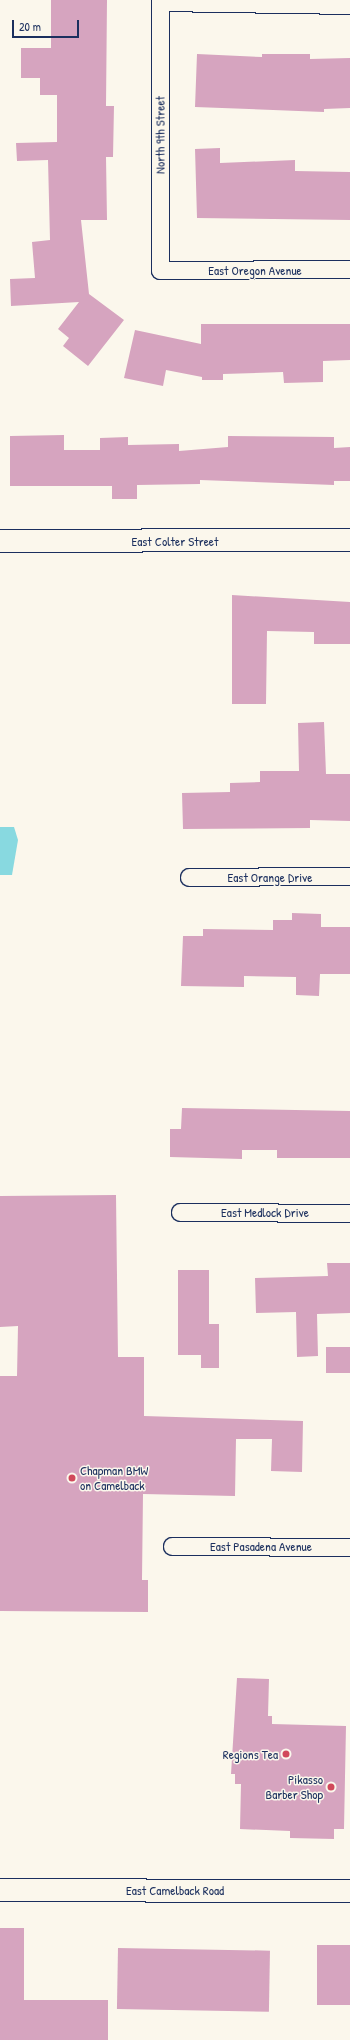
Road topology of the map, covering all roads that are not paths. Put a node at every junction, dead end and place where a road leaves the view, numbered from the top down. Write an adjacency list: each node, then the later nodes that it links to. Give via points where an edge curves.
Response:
1 (160, 1): 2 (street); 4 (street, North 9th Street)
2 (350, 5)
3 (350, 269): 4 (street, East Oregon Avenue)
4 (160, 270)
5 (350, 540): 6 (street, East Colter Street)
6 (0, 541)
7 (350, 876): 8 (street, East Orange Drive)
8 (189, 877)
9 (180, 1212): 10 (street, East Medlock Drive)
10 (350, 1213)
11 (172, 1546): 12 (street, East Pasadena Avenue)
12 (350, 1547)
13 (0, 1890): 14 (street, East Camelback Road)
14 (350, 1891)

